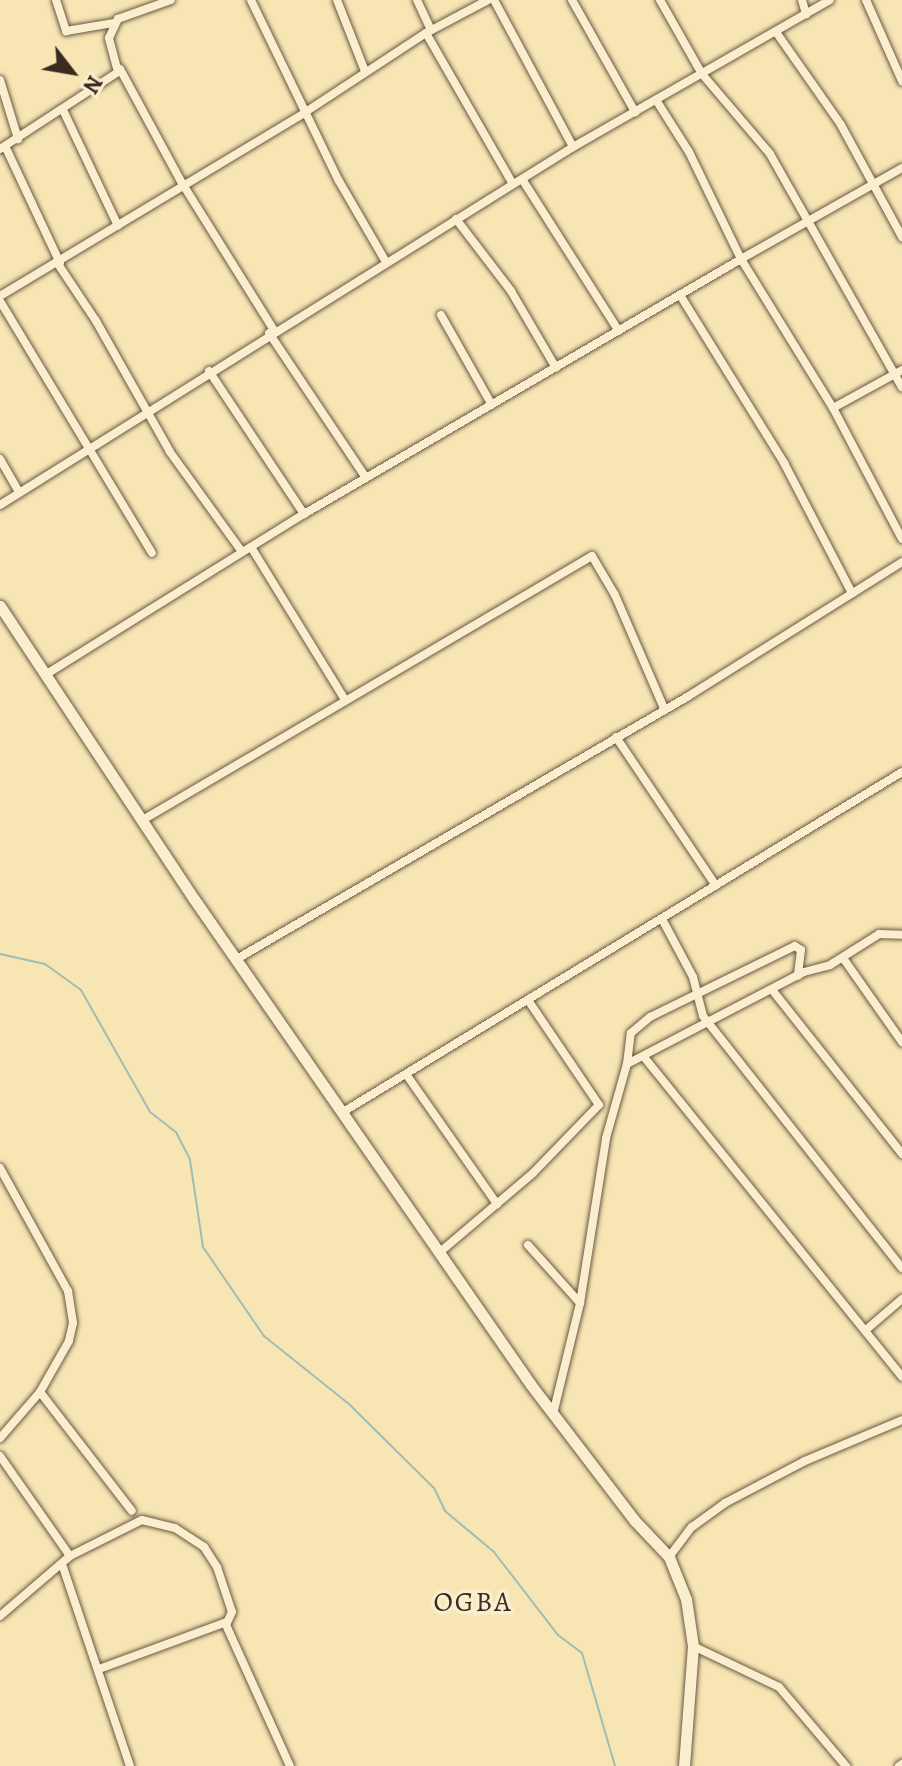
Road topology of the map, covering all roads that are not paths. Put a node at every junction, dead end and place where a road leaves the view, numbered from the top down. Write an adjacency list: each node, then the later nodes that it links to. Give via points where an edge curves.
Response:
1 (56, 0): 15 (street, via 66,31)
2 (133, 0): 13 (street)
3 (171, 0): 13 (street)
4 (251, 0): 26 (street)
5 (337, 0): 19 (street)
6 (417, 0): 16 (street)
7 (491, 0): 16 (street); 28 (street)
8 (572, 0): 25 (street)
9 (660, 0): 20 (street)
10 (802, 0): 14 (street)
11 (830, 0): 14 (street)
12 (866, 0): 22 (street)
13 (136, 13): 15 (street)
14 (806, 14): 17 (street)
15 (114, 23): 18 (street, via 109,38)
16 (428, 31): 19 (street); 31 (street)
17 (776, 32): 20 (street); 33 (street, via 806,69)
18 (120, 69): 24 (street); 32 (street)
19 (365, 71): 26 (street)
20 (702, 74): 23 (street); 35 (street, via 758,136)
21 (0, 80): 27 (street)
22 (902, 81)
23 (656, 100): 25 (street); 38 (street, via 689,152)
24 (63, 110): 27 (street); 36 (street)
25 (635, 112): 28 (street)
26 (304, 113): 32 (street); 39 (street)
27 (18, 139): 29 (street)
28 (573, 147): 31 (street)
29 (3, 148): 40 (street)
30 (902, 168): 33 (street)
31 (518, 181): 34 (street); 44 (street)
32 (182, 183): 36 (street); 45 (street)
33 (873, 186): 35 (street); 37 (street)
34 (456, 219): 39 (street); 46 (street, via 511,291)
35 (808, 222): 38 (street); 48 (street)
36 (118, 226): 40 (street)
37 (902, 237)
38 (741, 259): 41 (street); 51 (street)
39 (386, 262): 45 (street)
40 (59, 264): 42 (street); 52 (street)
41 (680, 295): 44 (street); 63 (street, via 728,381 784,463)
42 (0, 299): 53 (street)
43 (441, 315): 50 (street)
44 (619, 331): 46 (street)
45 (272, 332): 47 (street); 55 (street)
46 (556, 368): 50 (street)
47 (209, 371): 52 (street); 58 (street)
48 (898, 372): 49 (street); 51 (street)
49 (902, 387)
50 (492, 405): 55 (street)
51 (833, 408): 59 (street)
52 (148, 411): 53 (street); 60 (street, via 170,452)
53 (85, 449): 56 (street); 61 (street)
54 (0, 459): 56 (street)
55 (366, 478): 58 (street)
56 (19, 492): 57 (street)
57 (0, 505)
58 (304, 514): 60 (street)
59 (902, 539)
60 (246, 550): 65 (street); 66 (street)
61 (152, 553)
62 (902, 562): 63 (street)
63 (852, 593): 67 (street)
64 (0, 606): 65 (street)
65 (45, 675): 70 (street)
66 (344, 698): 67 (street, via 592,556); 70 (street)
67 (664, 708): 68 (street)
68 (616, 737): 71 (street); 75 (street)
69 (902, 772): 71 (street)
70 (141, 821): 75 (street)
71 (716, 886): 72 (street)
72 (662, 919): 78 (street, via 693,977); 79 (street)
73 (902, 935): 74 (street, via 879,934)
74 (843, 958): 76 (street); 81 (street)
75 (235, 960): 85 (street)
76 (798, 976): 77 (street); 78 (street, via 801,950 795,946)
77 (773, 991): 80 (street); 86 (street)
78 (695, 994): 80 (street); 83 (street, via 637,1024)
79 (528, 1000): 84 (street); 88 (street, via 599,1105)
80 (710, 1023): 82 (street); 91 (street)
81 (902, 1042)
82 (644, 1057): 83 (street); 94 (street)
83 (627, 1064): 93 (street, via 606,1138)
84 (406, 1074): 85 (street); 88 (street)
85 (343, 1112): 90 (street)
86 (902, 1154)
87 (0, 1168): 96 (street, via 68,1291 73,1323 69,1341)
88 (497, 1204): 90 (street)
89 (528, 1245): 93 (street)
90 (440, 1252): 97 (street)
91 (902, 1268)
92 (902, 1299): 94 (street)
93 (580, 1303): 97 (street)
94 (867, 1329): 95 (street)
95 (902, 1377)
96 (40, 1392): 99 (street); 101 (street)
97 (554, 1410): 103 (street, via 635,1521)
98 (902, 1420): 103 (street, via 805,1461 725,1503 692,1527)
99 (0, 1438)
100 (0, 1456): 102 (street)
101 (132, 1511)
102 (70, 1556): 104 (street); 106 (street, via 142,1520 175,1528 204,1547 217,1567 232,1612)
103 (669, 1557): 107 (street, via 686,1599)
104 (63, 1567): 105 (street); 108 (street)
105 (0, 1616)
106 (227, 1622): 108 (street); 110 (street)
107 (693, 1646): 111 (street); 112 (street, via 779,1687)
108 (99, 1669): 109 (street)
109 (125, 1765)
110 (290, 1766)
111 (684, 1766)
112 (846, 1766)

